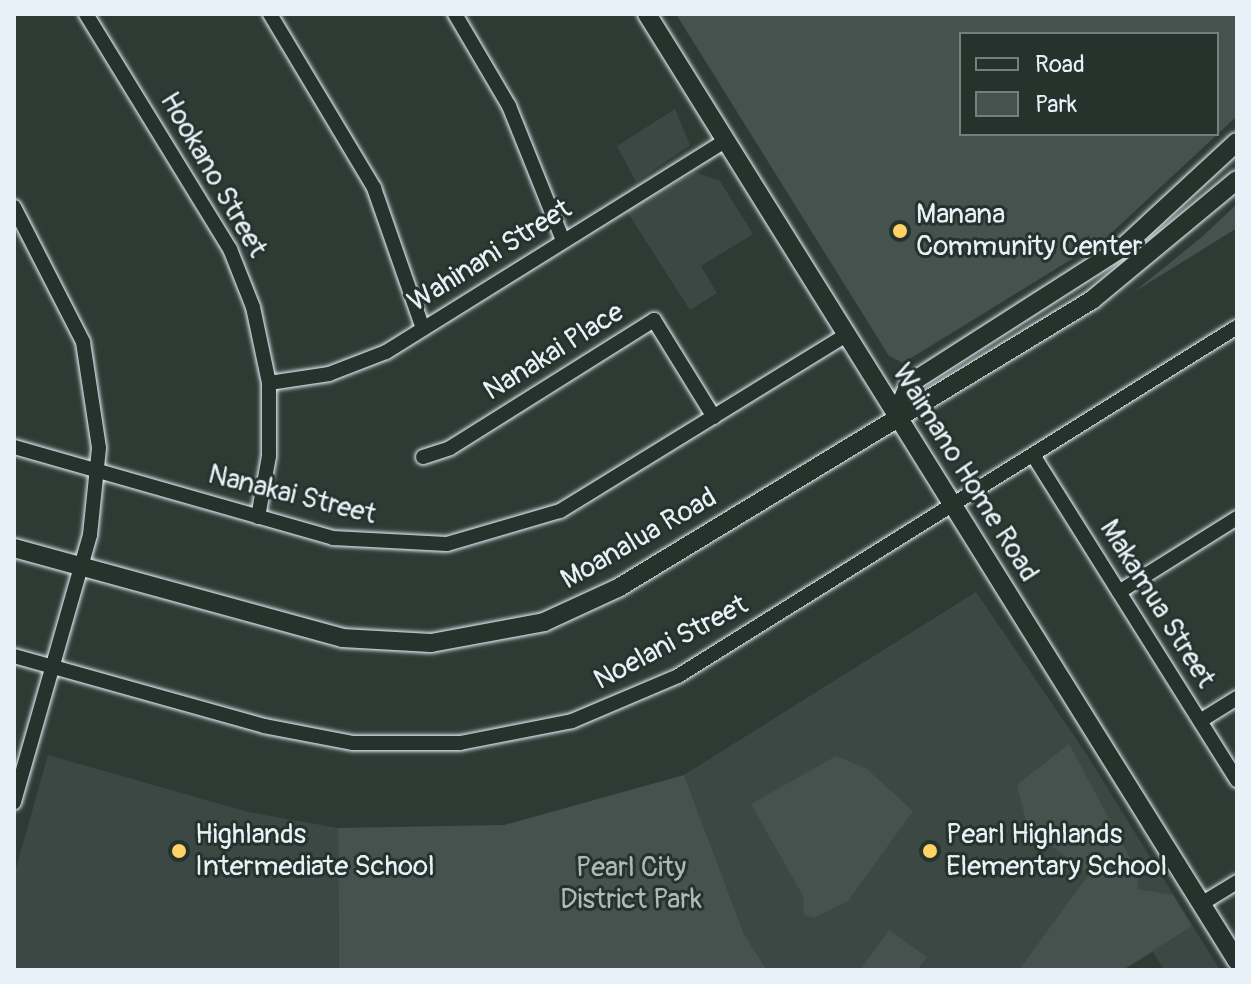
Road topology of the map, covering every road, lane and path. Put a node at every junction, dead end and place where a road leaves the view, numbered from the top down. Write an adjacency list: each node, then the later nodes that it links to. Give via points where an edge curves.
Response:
1 (86, 14): 13 (street, Hookano Street, via 230,249 253,307)
2 (270, 14): 11 (street, via 374,188)
3 (455, 14): 9 (street, via 509,106)
4 (647, 14): 5 (main road, Waimano Home Road)
5 (726, 140): 9 (street, Wahinani Street); 12 (main road, Waimano Home Road)
6 (1237, 142): 14 (main road, via 1122,248 909,384)
7 (1237, 180): 14 (main road, Moanalua Road, via 1092,300 923,406)
8 (14, 207): 19 (street, via 83,342)
9 (563, 240): 11 (street, Wahinani Street)
10 (1237, 327): 17 (street, Noelani Street)
11 (423, 329): 13 (street, Wahinani Street, via 348,369)
12 (846, 335): 14 (main road, Waimano Home Road); 15 (street, Nanakai Street)
13 (269, 383): 21 (street, Hookano Street, via 269,456)
14 (896, 415): 20 (main road, Waimano Home Road); 24 (main road, Moanalua Road, via 618,588 544,622 490,635 431,643 342,638)
15 (714, 417): 18 (street, Nanakai Place, via 654,320 450,448); 21 (street, Nanakai Street, via 560,511 476,539 372,544)
16 (14, 447): 19 (street, Nanakai Street)
17 (1033, 455): 20 (street, Noelani Street); 25 (street, Makamua Street)
18 (423, 457)
19 (98, 471): 21 (street, Nanakai Street); 24 (street)
20 (953, 505): 27 (street, Noelani Street, via 640,695 500,738 410,746 327,740); 33 (main road, Waimano Home Road)
21 (258, 517)
22 (1237, 518): 25 (street)
23 (14, 548): 24 (main road, Moanalua Road)
24 (81, 568): 27 (street)
25 (1119, 592): 29 (street, Makamua Street)
26 (14, 656): 27 (street, Noelani Street)
27 (53, 667): 31 (street)
28 (1237, 698): 29 (street)
29 (1200, 721): 30 (street, Makamua Street)
30 (1237, 780)
31 (14, 802)
32 (1237, 882): 33 (street)
33 (1201, 904): 34 (main road, Waimano Home Road)
34 (1237, 961)

